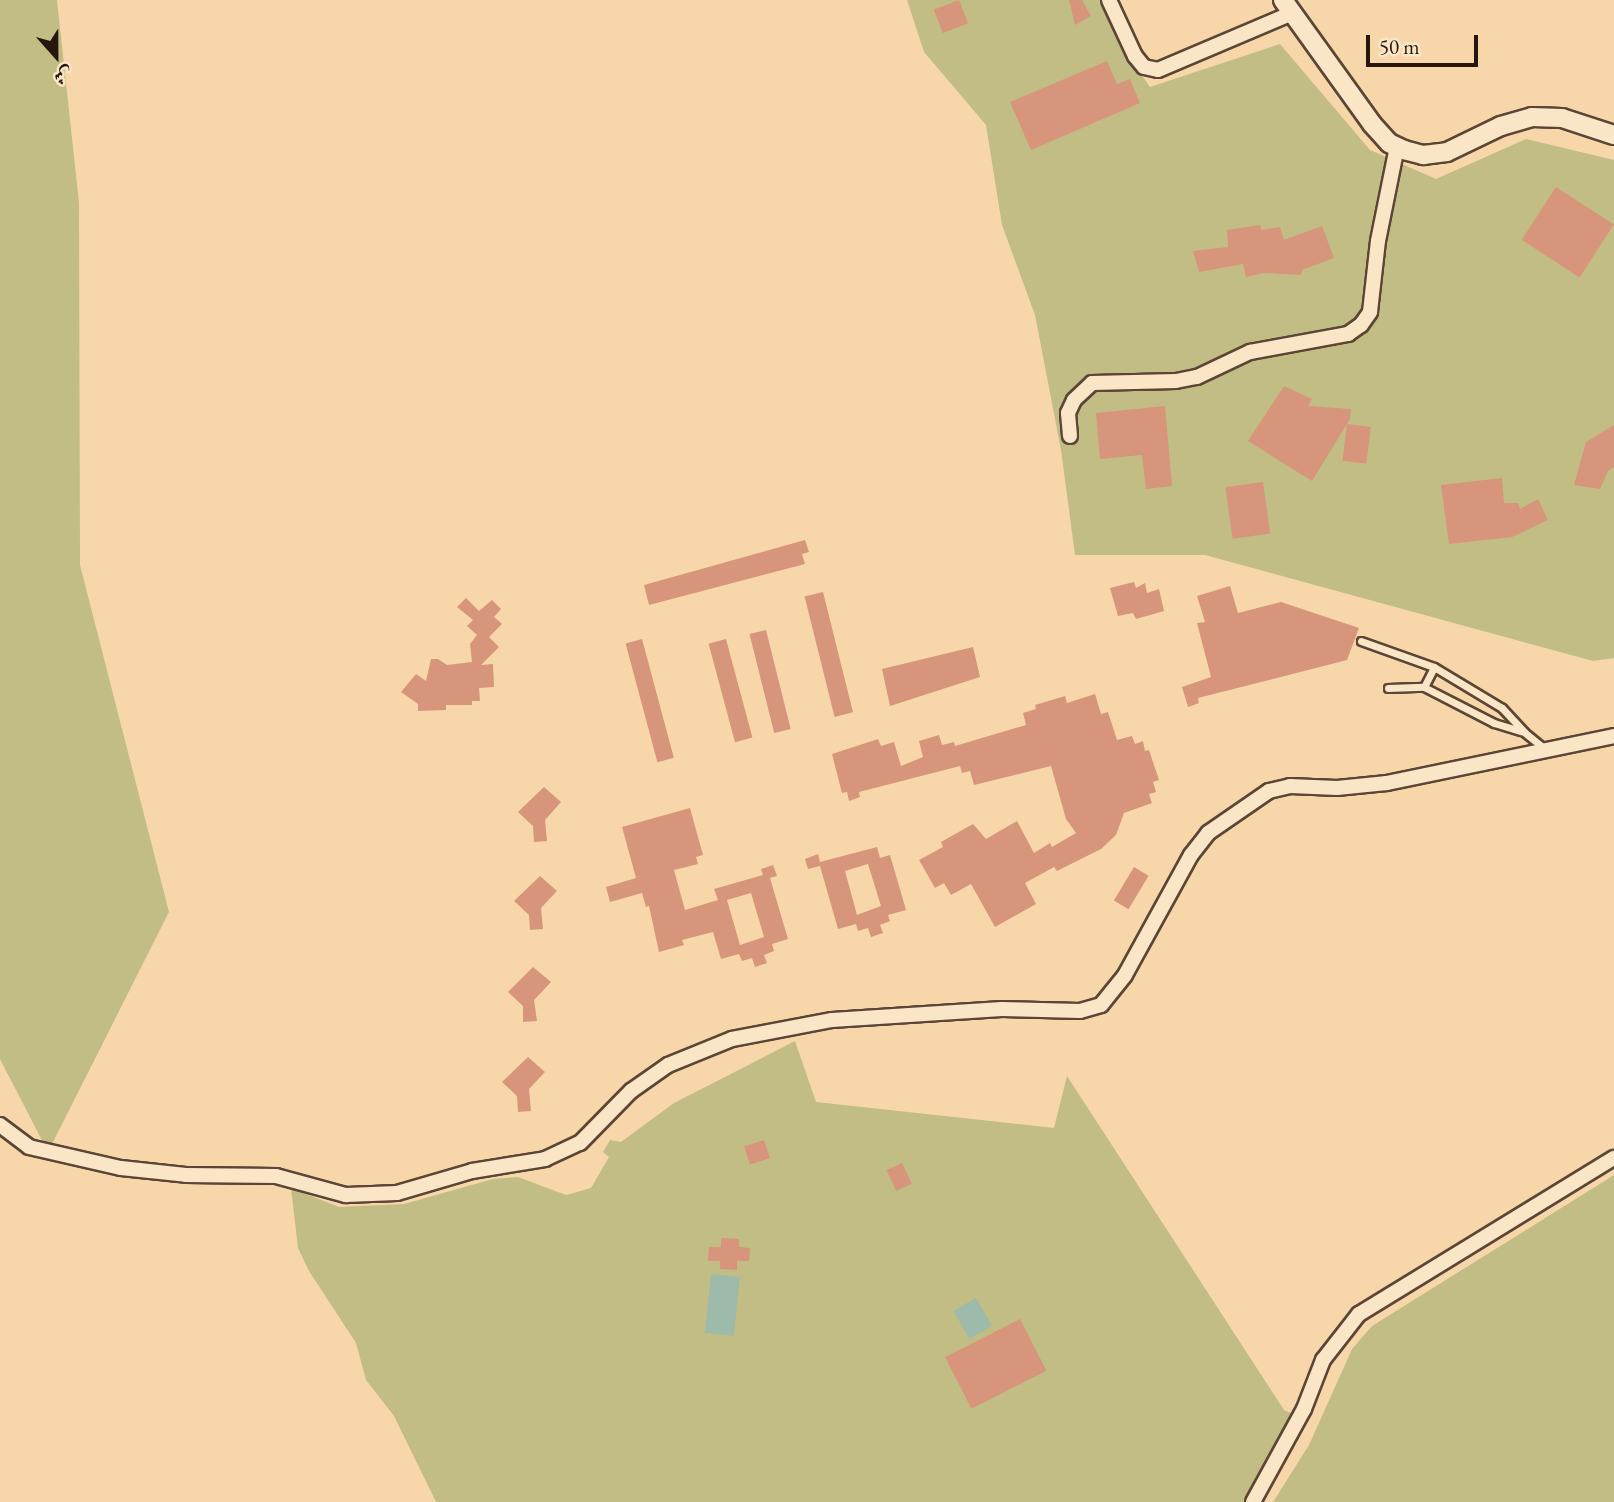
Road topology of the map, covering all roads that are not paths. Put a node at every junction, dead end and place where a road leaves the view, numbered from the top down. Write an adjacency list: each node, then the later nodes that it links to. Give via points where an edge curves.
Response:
1 (1109, 0): 2 (street, via 1135,56 1144,67 1158,70)
2 (1287, 7): 4 (street, via 1372,124)
3 (1614, 135): 4 (street, via 1562,118 1532,117 1447,152 1423,155)
4 (1397, 147): 5 (street, via 1378,241 1370,313 1361,326 1348,334 1250,352 1196,377 1092,383 1071,406)
5 (1070, 436)
6 (1360, 641): 7 (lane)
7 (1434, 667): 8 (lane); 10 (lane, via 1502,708)
8 (1424, 687): 9 (lane); 10 (lane, via 1494,723)
9 (1388, 688)
10 (1524, 732): 12 (lane)
11 (1614, 736): 12 (street)
12 (1547, 750): 13 (street, via 1364,786 1290,786 1269,791 1208,833 1191,855 1125,975 1101,1005 1080,1011 981,1010 832,1020 732,1039 668,1065 631,1091 580,1143 545,1159 472,1171 397,1193 346,1195 276,1176 186,1175 121,1168 29,1147)
13 (0, 1125)
14 (1614, 1158): 15 (street, via 1359,1314 1323,1360 1304,1409)
15 (1253, 1502)

